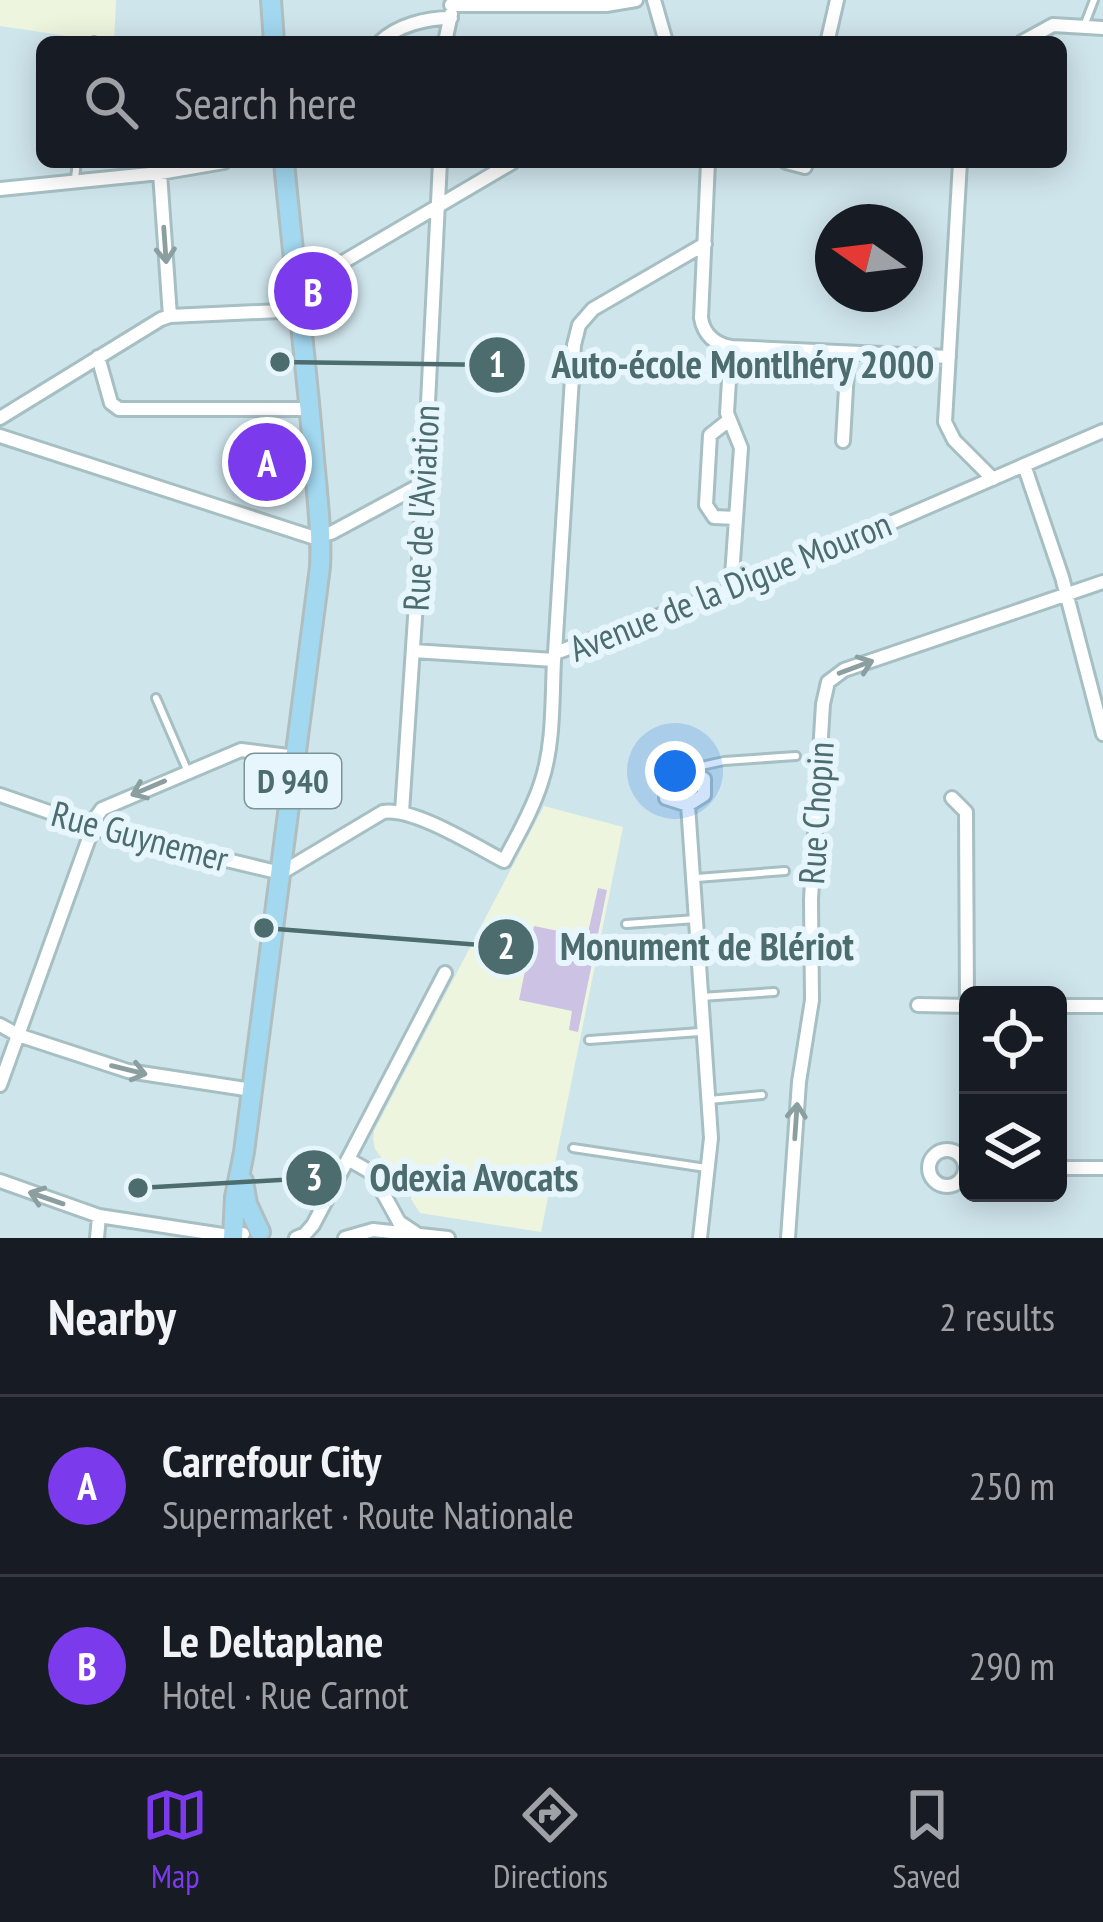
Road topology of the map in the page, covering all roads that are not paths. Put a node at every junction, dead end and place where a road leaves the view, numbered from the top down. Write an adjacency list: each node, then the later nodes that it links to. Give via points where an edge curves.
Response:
1 (271, 0): 9 (main road)
2 (636, 0): 6 (street)
3 (654, 0): 11 (street)
4 (837, 0): 12 (street)
5 (1094, 0): 7 (lane)
6 (451, 8): 10 (street)
7 (1084, 26): 8 (street); 13 (street, via 1053,25)
8 (1103, 28)
9 (274, 36)
10 (387, 36)
11 (664, 36)
12 (828, 36)
13 (1033, 36)
14 (76, 168): 22 (lane)
15 (189, 168): 21 (street)
16 (285, 168): 26 (main road, D 940)
17 (440, 168): 24 (street, Rue de l'Aviation)
18 (503, 168): 24 (street)
19 (708, 168): 25 (street)
20 (960, 168): 32 (street)
21 (160, 173): 22 (street); 28 (street, one-way to 28)
22 (74, 182): 23 (street)
23 (0, 189)
24 (438, 205): 26 (street); 41 (street, Rue de l'Aviation)
25 (705, 244): 29 (street, via 702,324 715,342); 48 (street, via 593,309 577,330)
26 (297, 285): 27 (main road, D 940)
27 (301, 310): 28 (street); 33 (main road, D 940)
28 (170, 316): 31 (street)
29 (731, 347): 30 (street); 35 (street)
30 (848, 352): 32 (street); 38 (street)
31 (98, 357): 33 (street, via 119,409); 34 (street)
32 (949, 358): 40 (street, via 947,428)
33 (310, 409): 43 (main road, D 940)
34 (0, 418)
35 (729, 420): 42 (street, via 740,444); 42 (street, via 710,435 706,505 713,517)
36 (1103, 431): 39 (street)
37 (0, 436): 43 (street)
38 (842, 441)
39 (1024, 465): 40 (street, Avenue de la Digue Mouron); 46 (street)
40 (992, 479): 45 (street, Avenue de la Digue Mouron)
41 (424, 483): 43 (street); 47 (street, Rue de l'Aviation)
42 (736, 518): 45 (street)
43 (320, 538): 52 (main road, D 940)
44 (1103, 582): 46 (street, Rue Chopin)
45 (730, 590): 48 (street, Avenue de la Digue Mouron)
46 (1067, 594): 50 (street); 97 (street, Rue Chopin, one-way to 46, via 812,1000 811,899 828,682)
47 (413, 651): 48 (street, Avenue de la Digue Mouron); 58 (street, Rue de l'Aviation)
48 (555, 656): 58 (street, via 544,774 504,861)
49 (156, 698): 54 (lane)
50 (1103, 734)
51 (796, 756): 53 (lane)
52 (296, 757): 54 (street, via 241,750); 61 (main road, D 940)
53 (686, 769): 57 (street, via 704,779 704,795); 57 (street, via 666,777 666,798)
54 (188, 772): 59 (street, one-way to 59, via 105,807)
55 (0, 795): 59 (street, Rue Guynemer)
56 (952, 798): 66 (street, via 966,812)
57 (688, 805): 62 (street)
58 (402, 812): 61 (street, via 383,812)
59 (93, 827): 61 (street, Rue Guynemer); 75 (street)
60 (785, 871): 62 (lane)
61 (281, 873): 78 (main road, D 940)
62 (693, 878): 63 (street)
63 (696, 920): 64 (lane); 68 (street)
64 (626, 924)
65 (445, 974): 82 (street)
66 (967, 986)
67 (774, 992): 68 (lane)
68 (701, 998): 74 (street)
69 (918, 1005): 70 (street)
70 (959, 1006)
71 (1067, 1006): 72 (street)
72 (1103, 1006)
73 (0, 1025): 75 (street)
74 (704, 1032): 76 (lane); 80 (street)
75 (18, 1035): 77 (street); 78 (street, one-way to 78, via 128,1071)
76 (590, 1040)
77 (0, 1085)
78 (252, 1090): 91 (main road, D 940)
79 (762, 1095): 80 (lane)
80 (709, 1100): 85 (street)
81 (573, 1148): 85 (lane)
82 (348, 1159): 87 (street, via 369,1169); 93 (street, via 313,1225)
83 (1067, 1168): 84 (street)
84 (1103, 1168)
85 (709, 1169): 96 (street)
86 (0, 1181): 88 (street, one-way to 86)
87 (388, 1200): 89 (street, via 383,1220); 90 (street, via 402,1226)
88 (99, 1216): 91 (street); 92 (street)
89 (364, 1232): 90 (street); 94 (street)
90 (417, 1234): 95 (street)
91 (246, 1236)
92 (97, 1238)
93 (296, 1238)
94 (345, 1238)
95 (448, 1238)
96 (700, 1238)
97 (788, 1238)

